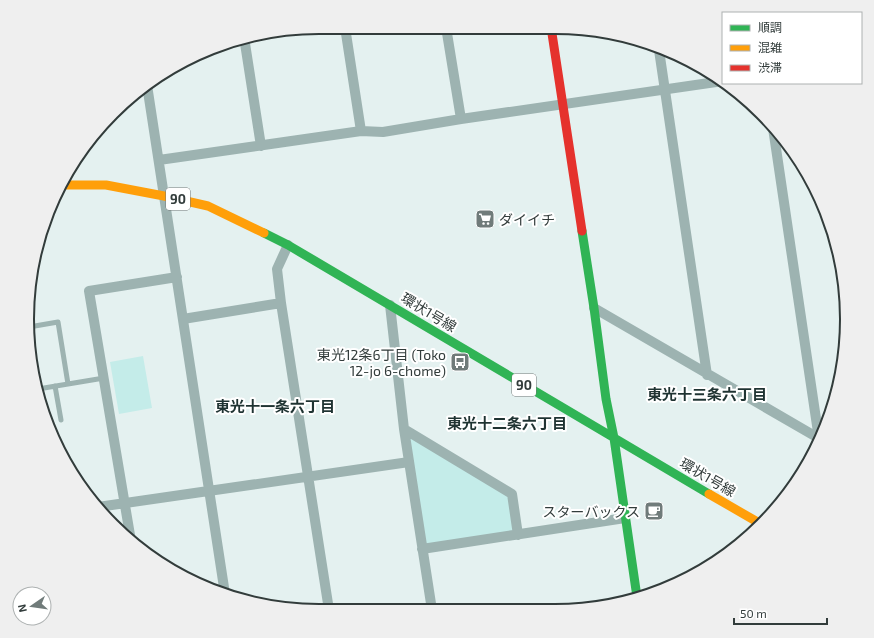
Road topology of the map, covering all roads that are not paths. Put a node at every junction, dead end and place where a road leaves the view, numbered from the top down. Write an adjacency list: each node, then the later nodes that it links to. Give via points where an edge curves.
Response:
1 (346, 34): 11 (street)
2 (447, 34): 10 (street)
3 (552, 34): 9 (main road)
4 (245, 44): 13 (street)
5 (660, 54): 7 (street)
6 (714, 82): 7 (street)
7 (665, 90): 9 (street); 24 (street)
8 (148, 91): 14 (street)
9 (562, 104): 10 (street); 21 (main road)
10 (461, 118): 11 (street, via 383,132)
11 (361, 131): 13 (street)
12 (773, 136): 30 (street)
13 (261, 146): 14 (street)
14 (159, 160): 16 (street)
15 (68, 184): 16 (main road, 環状1号線 / 90, via 106,185)
16 (164, 196): 17 (main road, 環状1号線 / 90, via 208,206); 18 (street)
17 (288, 245): 19 (street, via 277,269); 20 (main road, 環状1号線 / 90)
18 (177, 277): 22 (street); 25 (street, via 89,291)
19 (281, 303): 22 (street); 35 (street)
20 (390, 305): 31 (street); 33 (main road, 環状1号線 / 90)
21 (594, 308): 24 (street); 33 (main road)
22 (183, 319): 36 (street)
23 (34, 326): 26 (lane, via 58,322)
24 (707, 375): 32 (street)
25 (104, 378): 26 (lane); 37 (street)
26 (68, 384): 27 (lane)
27 (55, 386): 28 (lane); 29 (lane)
28 (42, 387)
29 (61, 420)
30 (818, 427)
31 (404, 428): 34 (street); 42 (street, via 512,494)
32 (815, 436)
33 (614, 438): 39 (main road); 40 (main road, 環状1号線 / 90)
34 (409, 462): 35 (street); 43 (street)
35 (308, 477): 36 (street); 46 (street)
36 (209, 491): 37 (street); 44 (street)
37 (126, 504): 38 (street); 41 (street)
38 (105, 507)
39 (625, 518): 42 (street); 45 (main road)
40 (757, 521)
41 (130, 532)
42 (518, 535): 43 (street)
43 (422, 549): 47 (street)
44 (224, 588)
45 (636, 592)
46 (328, 604)
47 (431, 604)

